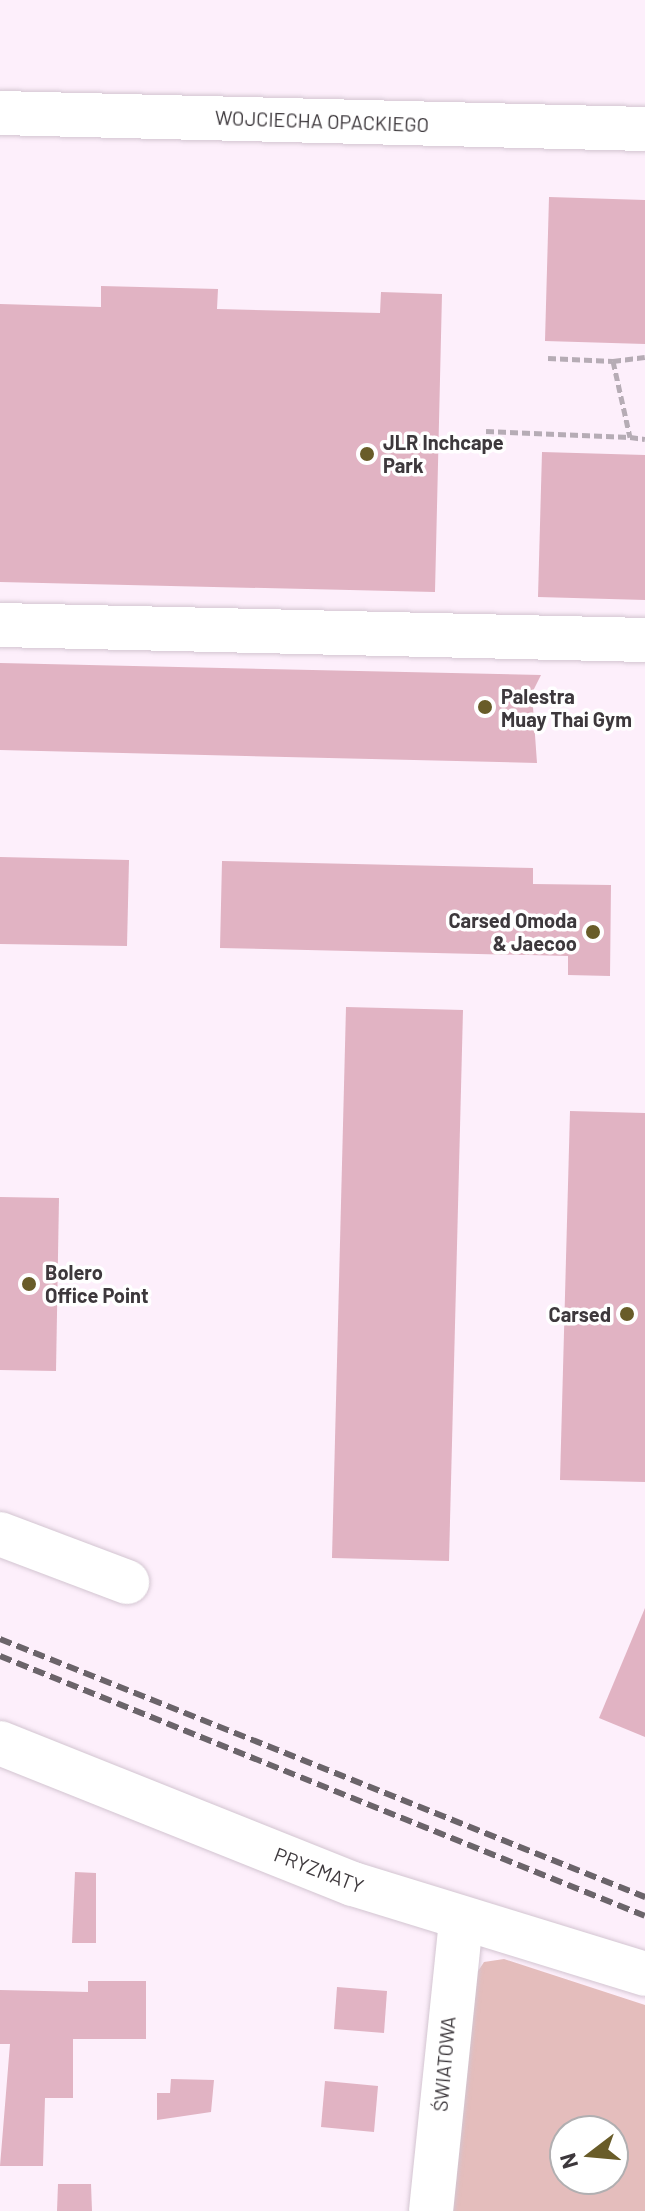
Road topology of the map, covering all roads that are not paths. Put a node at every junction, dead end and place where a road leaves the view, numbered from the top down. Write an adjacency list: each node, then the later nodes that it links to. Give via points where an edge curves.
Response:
1 (0, 113): 2 (street, WOJCIECHA OPACKIEGO)
2 (645, 129)
3 (0, 625): 4 (street)
4 (645, 640)
5 (0, 1534): 6 (street)
6 (127, 1582)
7 (0, 1743): 8 (street, PRYZMATY, via 353,1884)
8 (461, 1919): 9 (street, PRYZMATY); 10 (street, ŚWIATOWA)
9 (645, 1974)
10 (431, 2211)

